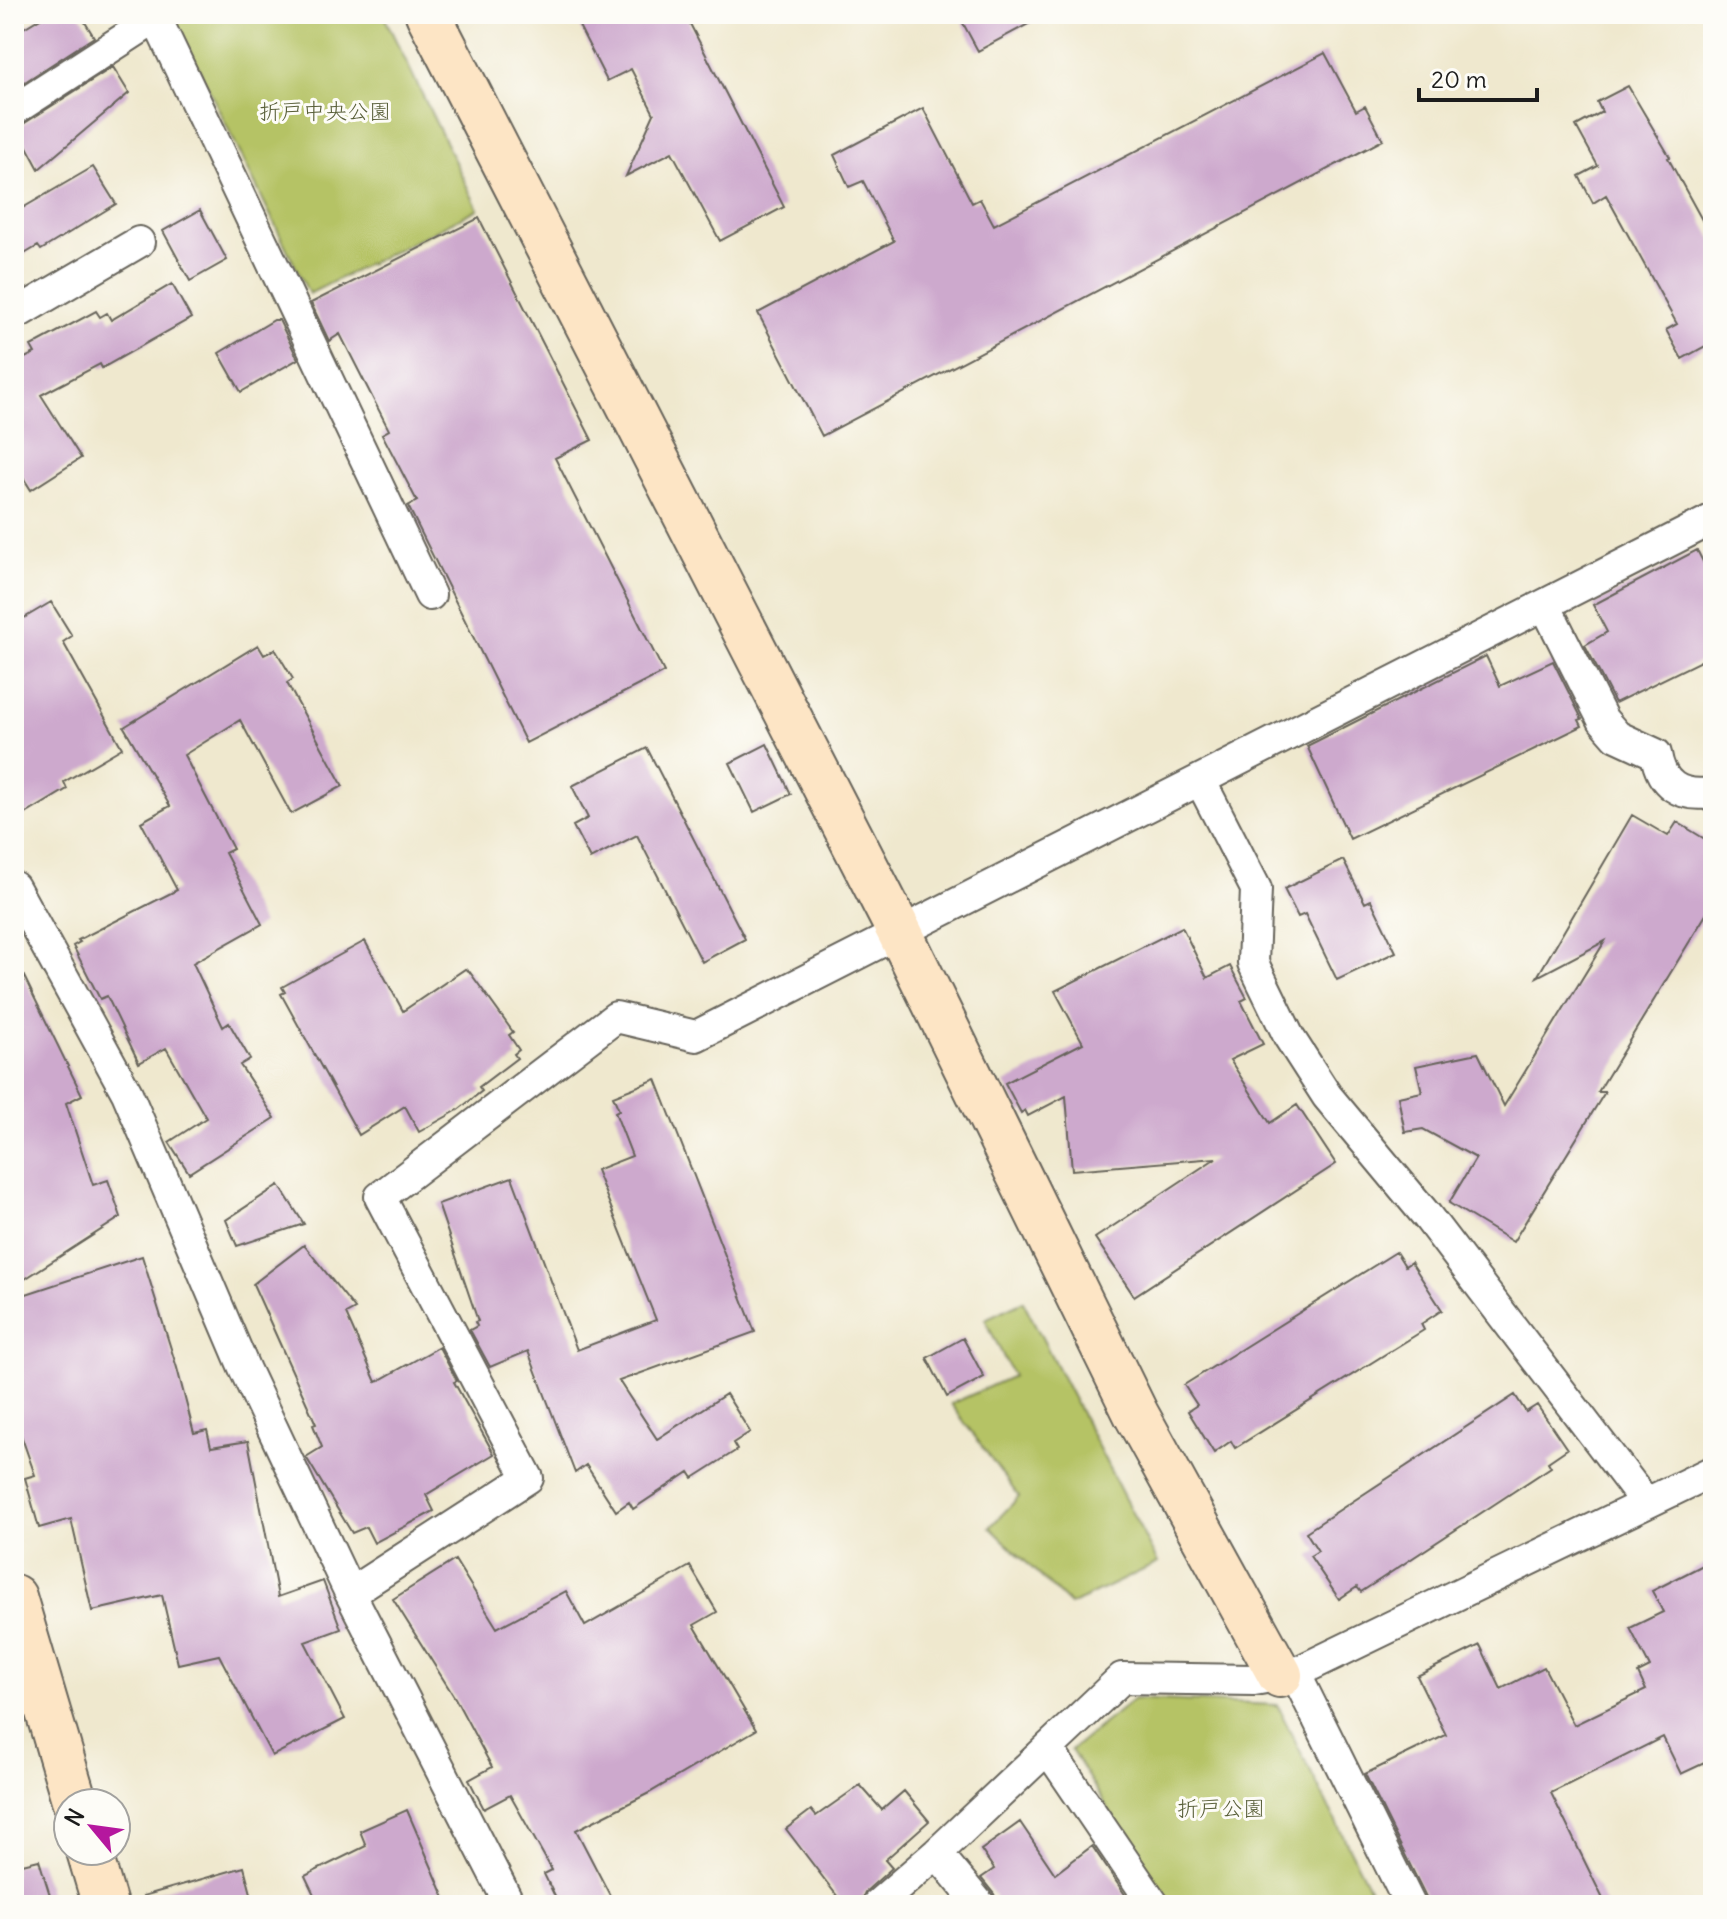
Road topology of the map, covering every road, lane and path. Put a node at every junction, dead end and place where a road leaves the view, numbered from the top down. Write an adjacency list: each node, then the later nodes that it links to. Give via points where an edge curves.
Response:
1 (428, 14): 12 (street)
2 (155, 16): 3 (street); 7 (street)
3 (14, 110)
4 (139, 242): 5 (street)
5 (14, 315)
6 (1713, 519): 8 (street)
7 (430, 595)
8 (1545, 605): 9 (street); 10 (street, via 1603,720 1617,736 1656,754 1658,770 1672,786)
9 (1200, 780): 12 (street); 14 (street, via 1256,889 1253,963 1289,1037 1327,1096 1427,1216)
10 (1713, 797)
11 (14, 887): 15 (street, via 127,1093 245,1370)
12 (900, 933): 15 (street, via 696,1036 616,1017 380,1197 528,1478); 17 (street, via 1136,1414)
13 (1713, 1471): 14 (street)
14 (1646, 1503): 17 (street)
15 (350, 1593): 23 (street)
16 (14, 1597): 19 (street)
17 (1288, 1674): 18 (street, via 1254,1680 1122,1678); 27 (street)
18 (1048, 1749): 20 (street); 26 (street)
19 (70, 1787)
20 (937, 1853): 24 (street); 25 (street)
21 (94, 1867): 22 (street)
22 (105, 1905)
23 (510, 1905)
24 (877, 1905)
25 (980, 1905)
26 (1154, 1905)
27 (1410, 1905)

